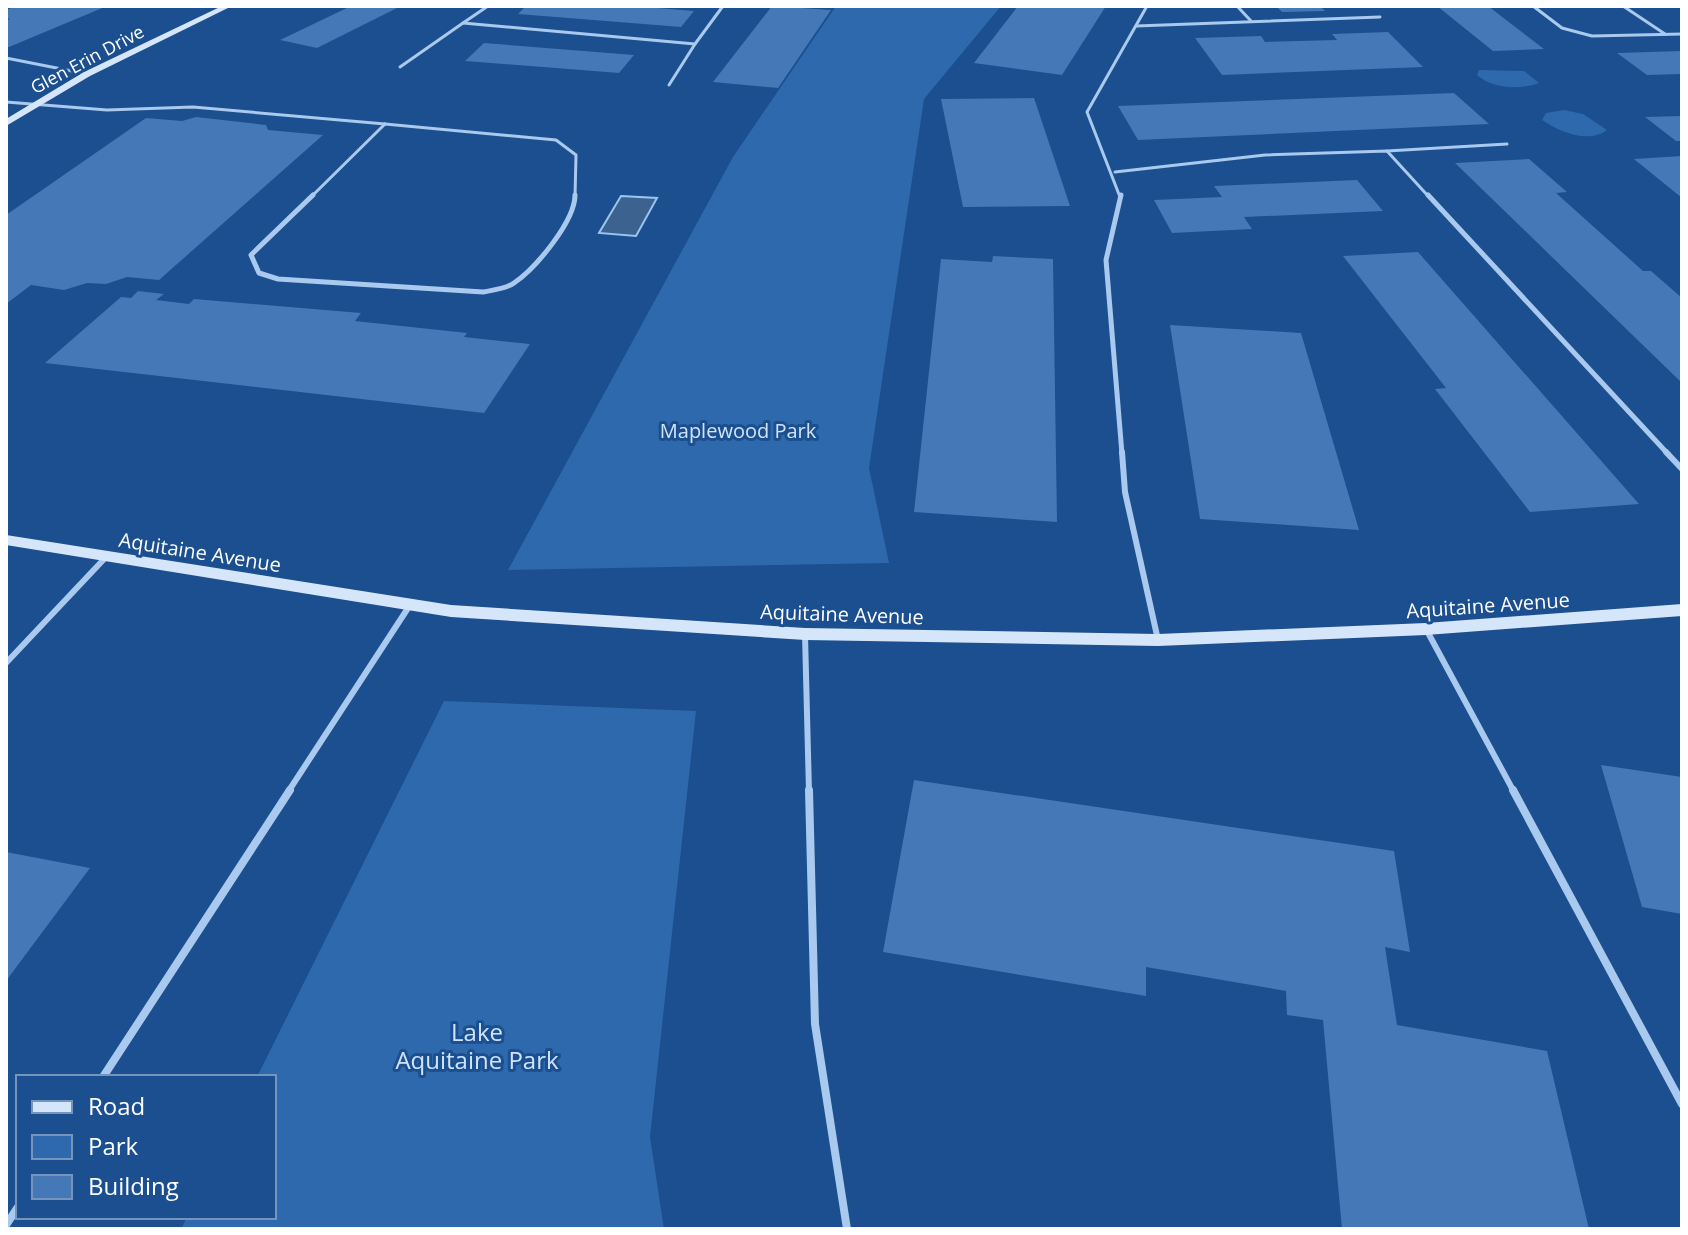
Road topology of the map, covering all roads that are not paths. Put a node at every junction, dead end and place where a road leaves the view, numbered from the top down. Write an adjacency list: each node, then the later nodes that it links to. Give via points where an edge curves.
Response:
1 (228, 6): 17 (street, Glen Erin Drive)
2 (488, 6): 10 (lane)
3 (723, 6): 14 (lane)
4 (1147, 6): 11 (lane)
5 (1237, 6): 9 (lane)
6 (1533, 6): 12 (lane, via 1562,28 1592,36)
7 (1623, 6): 12 (lane)
8 (1380, 17): 9 (lane)
9 (1251, 21): 11 (lane)
10 (463, 23): 14 (lane); 16 (lane)
11 (1136, 26): 25 (lane, via 1087,112)
12 (1665, 34): 13 (lane)
13 (1682, 34)
14 (695, 44): 18 (lane)
15 (6, 58): 17 (lane)
16 (400, 67)
17 (87, 74): 20 (street, Glen Erin Drive)
18 (669, 85)
19 (6, 102): 20 (lane)
20 (34, 105): 21 (street, Glen Erin Drive); 22 (lane, via 107,110 193,107)
21 (6, 123)
22 (386, 124): 22 (lane, via 556,140 576,155 575,208 544,254 512,285 483,292 278,279 259,273 251,255)
23 (1507, 144): 24 (lane)
24 (1387, 151): 25 (lane, via 1265,155); 26 (lane)
25 (1115, 172): 33 (lane, via 1121,193 1106,260 1125,492)
26 (1682, 469)
27 (6, 540): 28 (street, Aquitaine Avenue)
28 (106, 557): 29 (street, Aquitaine Avenue); 34 (lane)
29 (410, 605): 32 (street, Aquitaine Avenue); 35 (lane)
30 (1682, 610): 31 (street, Aquitaine Avenue)
31 (1426, 629): 33 (street, Aquitaine Avenue); 36 (lane)
32 (805, 634): 33 (street, Aquitaine Avenue); 37 (lane, via 815,1024)
33 (1158, 640)
34 (6, 663)
35 (104, 1075)
36 (1682, 1104)
37 (847, 1229)

